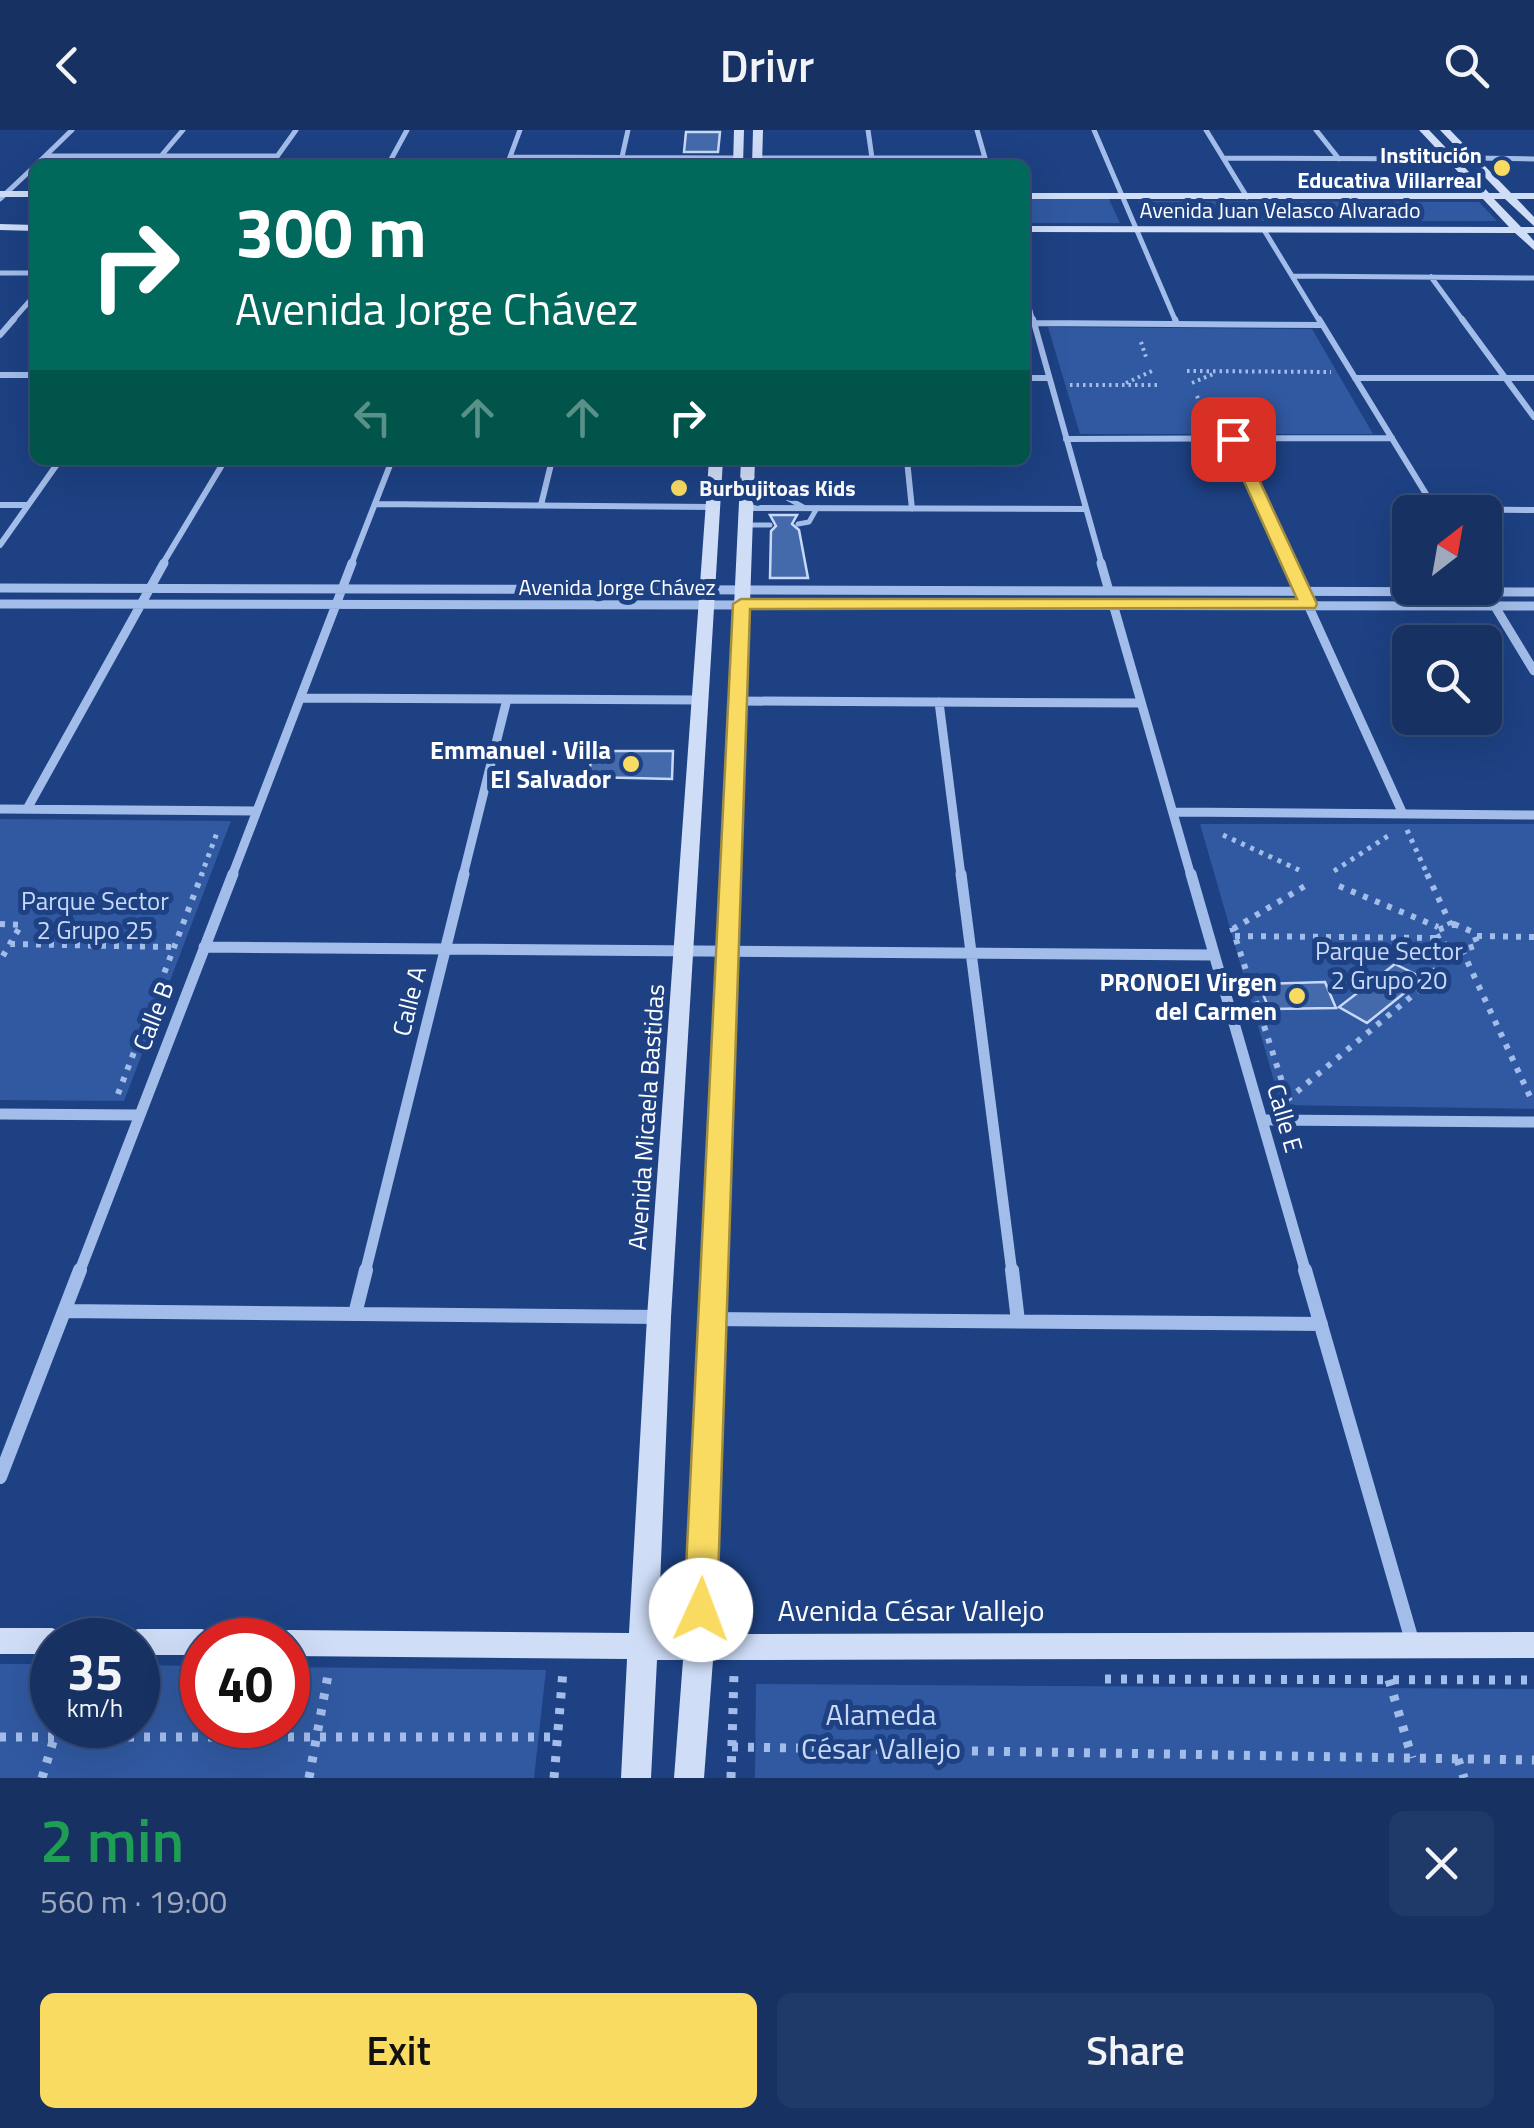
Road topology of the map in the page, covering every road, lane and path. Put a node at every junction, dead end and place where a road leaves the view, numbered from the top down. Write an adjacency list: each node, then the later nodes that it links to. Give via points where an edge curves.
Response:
1 (72, 130): 16 (street)
2 (183, 130): 17 (street)
3 (296, 130): 18 (street)
4 (407, 130): 29 (street)
5 (520, 130): 19 (street)
6 (628, 130): 20 (street)
7 (740, 130): 32 (street)
8 (758, 130): 33 (street)
9 (868, 130): 21 (street)
10 (977, 130): 36 (street)
11 (1094, 130): 41 (street)
12 (1206, 130): 22 (street)
13 (1316, 130): 25 (street)
14 (1424, 130): 23 (street)
15 (1445, 130): 24 (street)
16 (46, 156): 17 (street); 27 (street)
17 (161, 156): 18 (street)
18 (277, 156): 28 (street)
19 (510, 157): 20 (street); 30 (street)
20 (622, 157): 31 (street)
21 (872, 158): 34 (street); 35 (street)
22 (1224, 158): 25 (street); 45 (street)
23 (1450, 158): 25 (street); 42 (street)
24 (1472, 158): 26 (street); 43 (street)
25 (1338, 159)
26 (1534, 159)
27 (42, 160)
28 (274, 160)
29 (391, 160)
30 (509, 160)
31 (709, 160)
32 (738, 160)
33 (757, 160)
34 (795, 160)
35 (929, 160)
36 (985, 160)
37 (30, 171): 39 (street)
38 (30, 194): 39 (street)
39 (2, 196)
40 (1030, 196): 41 (street, Avenida Juan Velasco Alvarado)
41 (1123, 196): 45 (street, Avenida Juan Velasco Alvarado); 50 (street)
42 (1486, 196): 43 (street, Avenida Juan Velasco Alvarado); 45 (street, Avenida Juan Velasco Alvarado); 52 (street)
43 (1507, 196): 44 (street, Avenida Juan Velasco Alvarado); 46 (street)
44 (1534, 196)
45 (1247, 197)
46 (1534, 226): 52 (street, Avenida Juan Velasco Alvarado)
47 (0, 228): 48 (street)
48 (30, 228)
49 (1030, 229): 50 (street, Avenida Juan Velasco Alvarado)
50 (1136, 230): 51 (street, Avenida Juan Velasco Alvarado); 62 (street)
51 (1264, 230): 52 (street, Avenida Juan Velasco Alvarado); 56 (street)
52 (1518, 230): 53 (street)
53 (1534, 247)
54 (0, 273): 55 (street)
55 (30, 273)
56 (1292, 276): 57 (street); 63 (street)
57 (1430, 278): 58 (street); 74 (street)
58 (1534, 278)
59 (30, 301): 64 (street)
60 (1030, 310): 61 (street)
61 (1034, 324): 62 (street); 72 (street)
62 (1177, 324): 63 (street)
63 (1322, 325): 73 (street)
64 (0, 336)
65 (1326, 358): 68 (path, via 1334,372)
66 (1152, 371): 77 (path)
67 (1187, 371): 68 (path)
68 (1220, 372): 76 (path)
69 (0, 375): 70 (street)
70 (30, 375)
71 (1030, 378): 72 (street)
72 (1049, 378): 82 (street)
73 (1355, 378): 74 (street); 81 (street)
74 (1505, 378): 75 (street); 80 (street)
75 (1534, 378)
76 (1192, 384)
77 (1122, 385): 78 (path); 79 (path, via 1068,385)
78 (1158, 385)
79 (1072, 400)
80 (1534, 417)
81 (1392, 438): 83 (street); 92 (street)
82 (1066, 439): 83 (street); 103 (street)
83 (1233, 439): 116 (street)
84 (56, 465): 96 (street)
85 (222, 465): 111 (street)
86 (390, 465): 94 (street, Calle B)
87 (551, 465): 97 (street)
88 (716, 465): 98 (street, Avenida Micaela Bastidas)
89 (908, 465): 102 (street)
90 (748, 468): 91 (lane); 99 (street)
91 (764, 485)
92 (1426, 495)
93 (787, 498): 100 (lane)
94 (375, 504): 97 (street); 112 (street, Calle B)
95 (0, 505): 96 (street)
96 (28, 505): 109 (street)
97 (541, 505): 98 (street)
98 (713, 506): 118 (street, Avenida Micaela Bastidas)
99 (746, 508): 100 (street); 108 (street)
100 (805, 508): 101 (street)
101 (816, 508): 102 (street); 107 (lane, via 810,522)
102 (912, 508): 103 (street)
103 (1086, 509): 113 (street)
104 (1502, 510): 105 (street)
105 (1534, 510)
106 (770, 524): 108 (lane)
107 (798, 524)
108 (745, 525): 119 (street)
109 (0, 545)
110 (0, 588): 111 (street, Avenida Jorge Chávez)
111 (148, 589): 112 (street, Avenida Jorge Chávez); 121 (street)
112 (342, 589): 118 (street, Avenida Jorge Chávez); 124 (street, Calle B)
113 (1109, 591): 116 (street, Avenida Jorge Chávez); 119 (street, Avenida Jorge Chávez)
114 (1392, 591): 116 (street, Avenida Jorge Chávez)
115 (1502, 591): 117 (street, Avenida Jorge Chávez)
116 (1303, 592): 123 (street)
117 (1534, 592)
118 (709, 597): 119 (street, Avenida Jorge Chávez); 124 (street, Avenida Jorge Chávez); 130 (street, Avenida Micaela Bastidas)
119 (742, 597): 122 (street, Avenida Jorge Chávez); 131 (street)
120 (0, 604): 121 (street, Avenida Jorge Chávez)
121 (140, 604): 124 (street, Avenida Jorge Chávez); 135 (street)
122 (1112, 604): 123 (street, Avenida Jorge Chávez); 133 (street, Calle E)
123 (1308, 604): 125 (street, Avenida Jorge Chávez); 138 (street)
124 (336, 605): 128 (street, Calle B)
125 (1494, 606): 126 (street, Avenida Jorge Chávez); 127 (street)
126 (1534, 606)
127 (1534, 670)
128 (301, 698): 129 (street); 136 (street, Calle B)
129 (507, 699): 130 (street); 158 (street, Calle A)
130 (701, 700): 160 (street, Avenida Micaela Bastidas)
131 (735, 701): 132 (street); 161 (street)
132 (939, 702): 133 (street); 162 (street)
133 (1141, 703): 137 (street, Calle E)
134 (0, 809): 135 (street)
135 (28, 809): 136 (street)
136 (257, 811): 157 (street, Calle B)
137 (1173, 812): 138 (street); 141 (path); 150 (street, Calle E)
138 (1403, 814): 139 (street)
139 (1534, 814)
140 (220, 824): 156 (path)
141 (1299, 870)
142 (1334, 871): 147 (path, via 1405,825)
143 (1305, 886): 149 (path)
144 (1339, 886): 148 (path)
145 (1228, 912): 149 (path)
146 (0, 924): 154 (path, via 20,925)
147 (1451, 924): 148 (path); 151 (path)
148 (1438, 927): 153 (path)
149 (1234, 933): 150 (path); 153 (path); 166 (path)
150 (1208, 936): 163 (street, Calle E)
151 (1477, 936): 152 (path); 159 (path, via 1478,944)
152 (1534, 937)
153 (1436, 938): 155 (path)
154 (10, 944): 156 (path); 164 (path)
155 (1446, 946): 159 (path); 166 (path, via 1432,980)
156 (174, 947): 157 (path); 165 (path)
157 (204, 947): 158 (street); 171 (street, Calle B)
158 (445, 949): 160 (street); 175 (street, Calle A)
159 (1462, 950): 169 (path)
160 (685, 951): 161 (street); 176 (street, Avenida Micaela Bastidas)
161 (726, 952): 162 (street); 177 (street)
162 (971, 953): 163 (street); 178 (street)
163 (1214, 954): 172 (street, Calle E)
164 (0, 961)
165 (117, 1097)
166 (1286, 1100): 167 (path); 172 (path)
167 (1306, 1100)
168 (1514, 1102): 169 (path)
169 (1534, 1103)
170 (0, 1114): 171 (street)
171 (140, 1115): 174 (street, Calle B)
172 (1262, 1120): 173 (street); 179 (street, Calle E)
173 (1534, 1122)
174 (64, 1312): 175 (street); 180 (street, Calle B)
175 (355, 1314): 176 (street)
176 (659, 1317): 187 (street, Avenida Micaela Bastidas)
177 (712, 1319): 178 (street); 188 (street)
178 (1018, 1321): 179 (street)
179 (1321, 1324): 185 (street, Calle E)
180 (0, 1477)
181 (0, 1641): 182 (street)
182 (30, 1641)
183 (310, 1643): 184 (street, Avenida César Vallejo)
184 (566, 1645): 187 (street, Avenida César Vallejo); 200 (path)
185 (1413, 1645): 186 (street, Avenida César Vallejo); 189 (street, Avenida César Vallejo)
186 (1534, 1645)
187 (643, 1646): 188 (street, Avenida César Vallejo); 209 (street, Avenida Micaela Bastidas)
188 (699, 1647): 189 (street, Avenida César Vallejo); 210 (street)
189 (736, 1647): 191 (path)
190 (328, 1675): 199 (path)
191 (734, 1677): 192 (path); 201 (path)
192 (754, 1677)
193 (1092, 1678): 194 (path)
194 (1389, 1680): 195 (path); 203 (path)
195 (1534, 1680)
196 (0, 1737): 197 (path)
197 (30, 1737)
198 (160, 1737): 199 (path)
199 (316, 1737): 200 (path); 207 (path)
200 (558, 1738): 208 (path)
201 (732, 1746): 203 (path); 211 (path)
202 (51, 1748): 206 (path)
203 (1412, 1758): 204 (path)
204 (1458, 1759): 205 (path); 212 (path)
205 (1534, 1760)
206 (42, 1778)
207 (309, 1778)
208 (554, 1778)
209 (636, 1778)
210 (690, 1778)
211 (731, 1778)
212 (1464, 1778)

